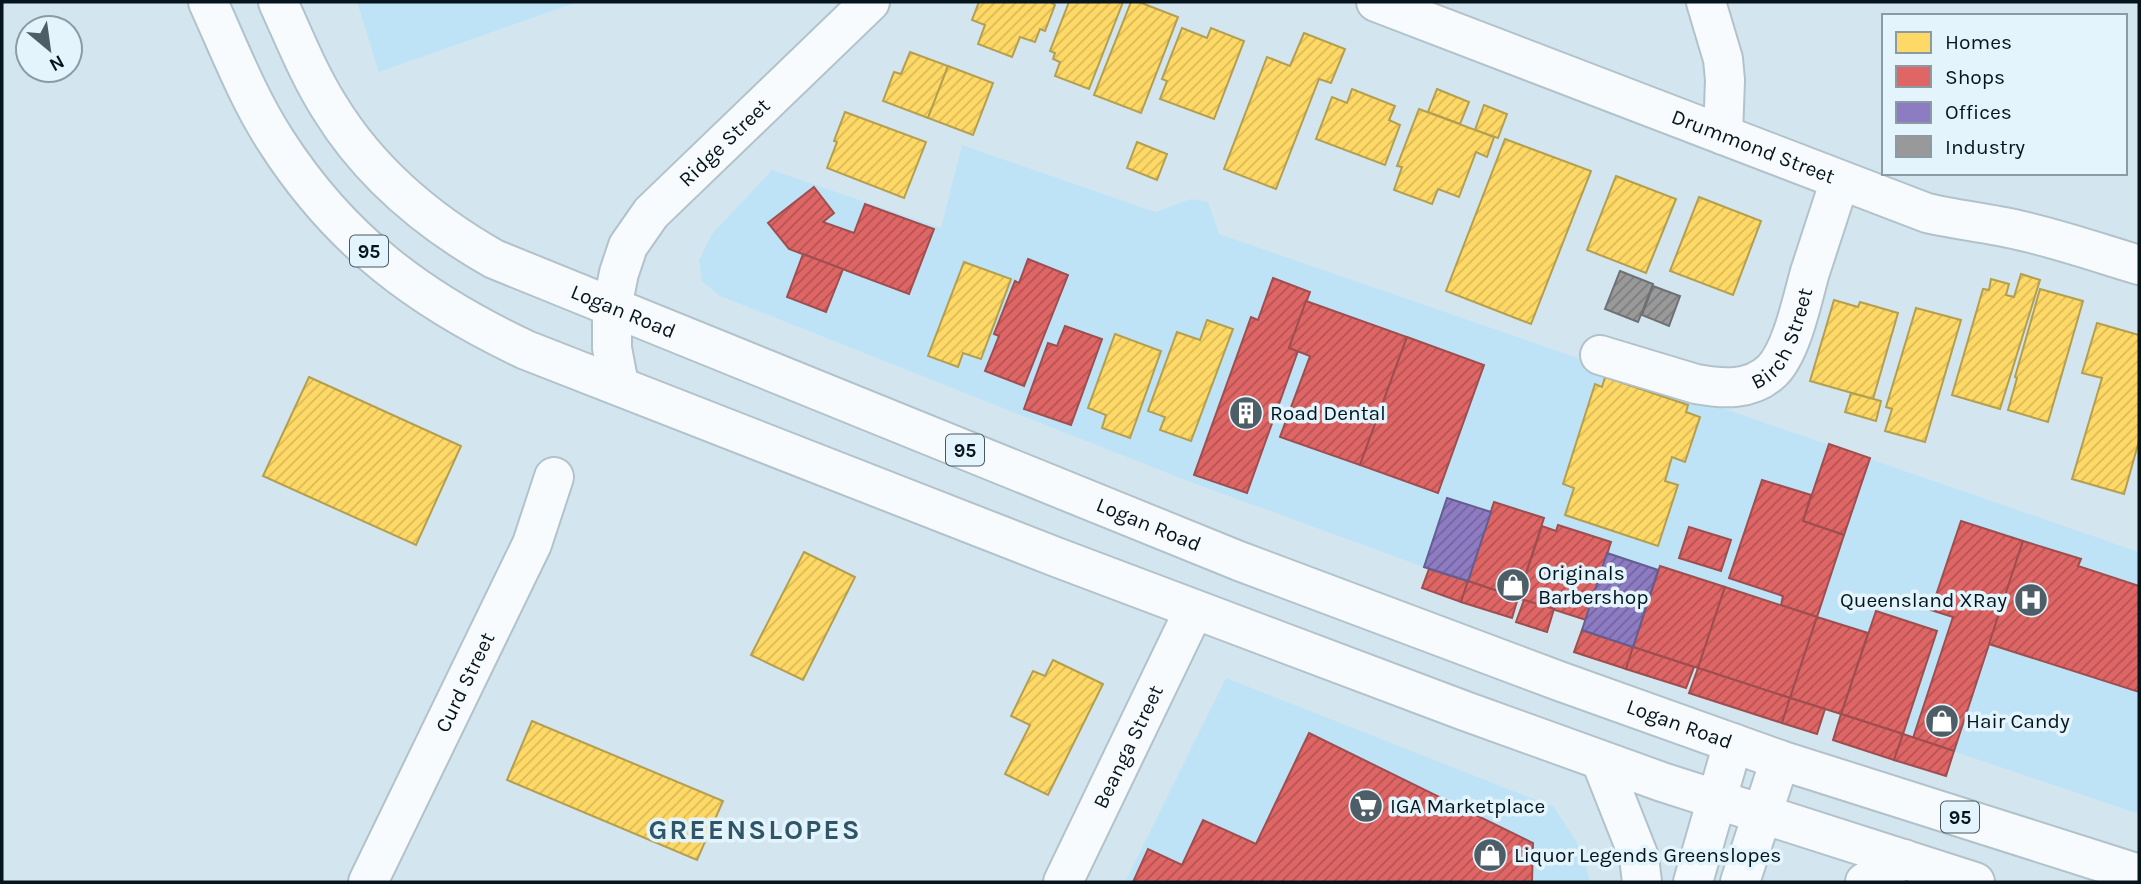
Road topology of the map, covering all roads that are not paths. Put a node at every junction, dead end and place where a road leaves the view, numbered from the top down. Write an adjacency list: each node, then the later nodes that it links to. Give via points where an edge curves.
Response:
1 (208, 2): 11 (main road, 95, via 275,139 308,188 343,228 379,261 476,326)
2 (278, 2): 9 (main road, Logan Road / 95, via 348,136 410,203 494,259)
3 (870, 2): 9 (main road, Ridge Street, via 651,213 628,246)
4 (1376, 2): 6 (main road, Drummond Street)
5 (1706, 2): 6 (main road, via 1723,59)
6 (1723, 135): 7 (main road, Drummond Street)
7 (1840, 180): 8 (main road, Drummond Street, via 1927,212 2044,236); 10 (main road, Birch Street, via 1786,351 1770,373 1743,386 1712,388)
8 (2139, 265)
9 (612, 307): 11 (main road, Ridge Street, via 612,348); 14 (main road, Logan Road / 95, via 1239,561)
10 (1600, 355)
11 (619, 385): 13 (main road, 95)
12 (554, 477): 21 (main road, Curd Street, via 532,544)
13 (1194, 610): 16 (main road, 95); 22 (main road, Beanga Street)
14 (1733, 743): 15 (main road, Logan Road / 95); 17 (main road)
15 (1780, 760): 18 (main road); 20 (main road, Logan Road / 95)
16 (1601, 761): 17 (main road, 95); 23 (main road, via 1639,857)
17 (1716, 800): 18 (main road, 95); 24 (main road)
18 (1763, 814): 19 (main road, 95); 25 (main road)
19 (1904, 859): 26 (main road); 27 (main road, 95)
20 (2139, 874)
21 (368, 882)
22 (1063, 882)
23 (1642, 882)
24 (1693, 882)
25 (1740, 882)
26 (1865, 882)
27 (1975, 882)

